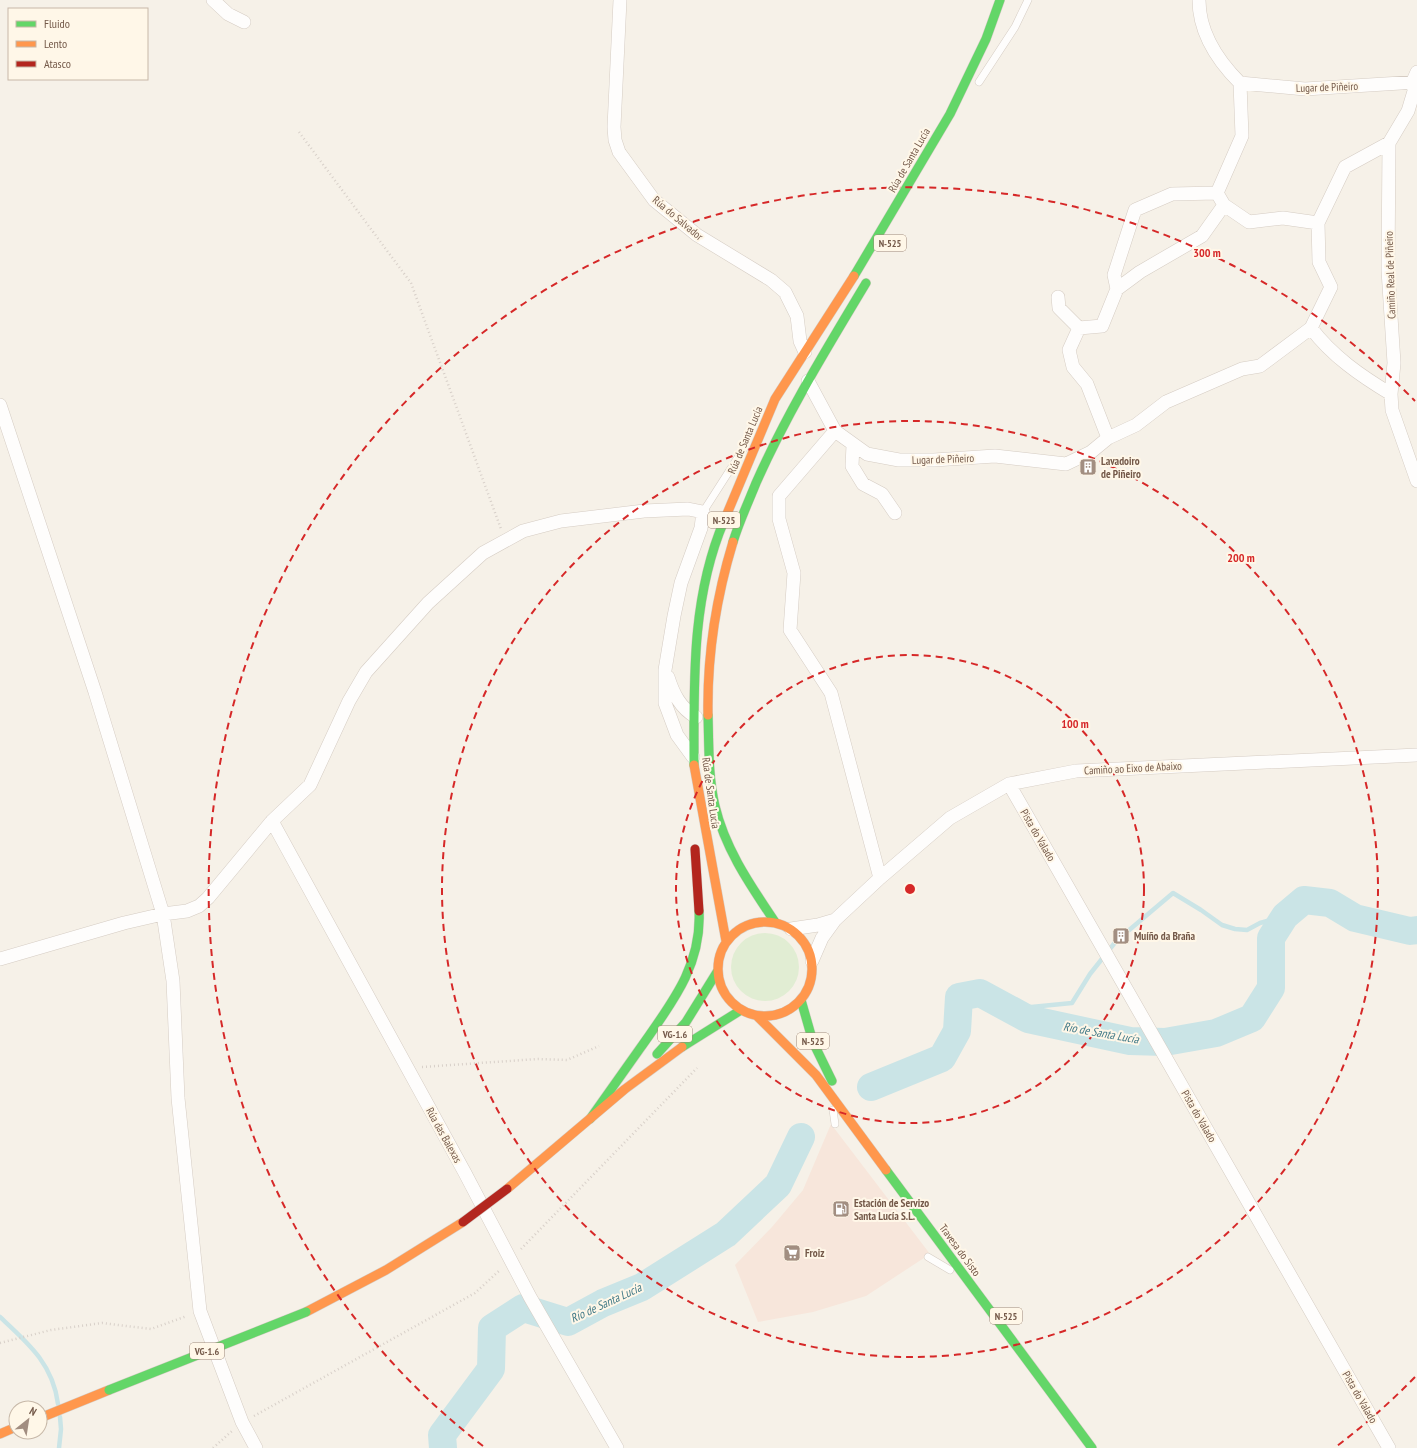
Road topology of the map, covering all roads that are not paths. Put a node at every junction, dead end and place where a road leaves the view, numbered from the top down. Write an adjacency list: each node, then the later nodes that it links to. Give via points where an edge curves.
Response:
1 (213, 0): 6 (street, via 228,14)
2 (620, 0): 20 (street, Rúa do Salvador, via 614,127 619,152 654,200 697,235 771,280 785,292 797,316 800,341)
3 (1000, 0): 20 (highway, Rúa de Santa Lucía / N-525, via 986,39 950,114 865,258)
4 (1028, 0): 10 (lane)
5 (1199, 0): 9 (street, via 1199,15 1210,42 1222,65)
6 (244, 22)
7 (999, 34): 10 (highway)
8 (1416, 78): 9 (street, Lugar de Piñeiro, via 1305,89); 11 (street, Camiño Real de Piñeiro, via 1408,111)
9 (1240, 83): 12 (street, via 1242,136)
10 (977, 85)
11 (1389, 144): 14 (street, Lugar de Piñeiro, via 1345,167); 22 (street, Camiño Real de Piñeiro, via 1388,270 1394,363)
12 (1217, 192): 13 (street); 16 (street, via 1172,194 1135,210 1114,275)
13 (1224, 206): 14 (street, via 1249,222 1283,218); 16 (street, via 1202,236 1140,272)
14 (1318, 223): 19 (street, Lugar de Piñeiro, via 1319,262 1331,287)
15 (869, 277): 21 (highway, Rúa de Santa Lucía / N-525)
16 (1117, 289): 18 (street, via 1102,326)
17 (1058, 297): 18 (street, via 1059,308)
18 (1079, 328): 26 (street, via 1069,350 1074,367 1086,384)
19 (1311, 328): 22 (street, via 1322,343 1362,377); 26 (street, Lugar de Piñeiro, via 1260,366 1242,369 1178,396 1136,425)
20 (805, 352): 23 (highway, Rúa de Santa Lucía / N-525)
21 (808, 381): 25 (street, Lugar de Piñeiro); 29 (highway, Rúa de Santa Lucía / N-525, via 763,467)
22 (1392, 394): 28 (street, Camiño Real de Piñeiro, via 1392,410)
23 (775, 399): 30 (lane); 34 (highway, Rúa de Santa Lucía / N-525, via 722,525 704,580 694,668)
24 (0, 405): 44 (street, via 92,685)
25 (835, 431): 27 (street, Lugar de Piñeiro); 43 (street, via 779,496 779,518 794,573 790,630 831,693)
26 (1108, 438): 27 (street, Lugar de Piñeiro, via 1091,452 1066,464 996,456 899,460 867,454)
27 (853, 445): 31 (street, via 852,466 863,484 882,494)
28 (1417, 482)
29 (750, 499): 34 (street, via 737,513 726,534 718,560 703,641 700,705); 39 (highway, Rúa de Santa Lucía / N-525, via 736,530 722,583 708,669 709,753)
30 (703, 512): 32 (street, via 701,528 681,583); 41 (street, via 688,509 644,511 561,521 523,531 483,553 428,603 366,672 349,701 310,785)
31 (895, 513)
32 (665, 670): 33 (street, via 665,703); 34 (street, via 677,699)
33 (668, 712): 34 (street, via 678,721); 36 (street, via 677,735)
34 (694, 718): 36 (highway, Rúa de Santa Lucía / N-525); 39 (street, via 699,719 703,776)
35 (1417, 755): 37 (street, Camiño ao Eixo de Abaixo, via 1076,771)
36 (694, 758): 38 (highway, Rúa de Santa Lucía / N-525)
37 (1010, 784): 43 (street, Camiño ao Eixo de Abaixo, via 950,818); 66 (street, Pista do Valado)
38 (697, 788): 40 (highway); 48 (highway, Rúa de Santa Lucía / N-525)
39 (715, 805): 46 (highway, Rúa de Santa Lucía / N-525, via 740,868)
40 (694, 811)
41 (272, 821): 44 (street, via 199,906 187,911); 63 (street, Rúa das Balexas, via 530,1297)
42 (694, 840): 57 (highway, via 700,931 692,963 675,999)
43 (880, 878): 45 (street, Camiño ao Eixo de Abaixo)
44 (163, 914): 49 (street); 62 (street, via 173,981 178,1098 200,1310 242,1422)
45 (835, 920): 47 (street); 50 (street, via 822,938)
46 (775, 922): 47 (highway, N-525); 48 (highway, N-525, via 761,921 748,924)
47 (791, 929): 50 (highway, N-525, via 801,937)
48 (726, 941): 51 (highway, N-525, via 719,956)
49 (0, 958)
50 (812, 960): 52 (highway, N-525, via 809,988)
51 (717, 972): 53 (highway, N-525, via 721,987 729,1000); 56 (highway, VG-1.6, via 686,1022)
52 (801, 1000): 54 (highway, N-525, via 773,1016); 60 (highway, Travesa do Sisto / N-525, via 816,1049 831,1080)
53 (742, 1010): 54 (highway, N-525); 56 (highway, VG-1.6, via 673,1053)
54 (757, 1016): 55 (highway, Travesa do Sisto / N-525, via 801,1058)
55 (826, 1087): 58 (lane); 65 (highway, Travesa do Sisto / N-525)
56 (625, 1089): 57 (highway, VG-1.6)
57 (590, 1119): 61 (highway, VG-1.6, bridge, via 507,1189 462,1222 385,1271 306,1312)
58 (835, 1124)
59 (928, 1257): 64 (lane, via 948,1268)
60 (1053, 1379)
61 (48, 1415)
62 (256, 1448)
63 (617, 1448)
64 (1082, 1448)
65 (1092, 1448)
66 (1389, 1448)

